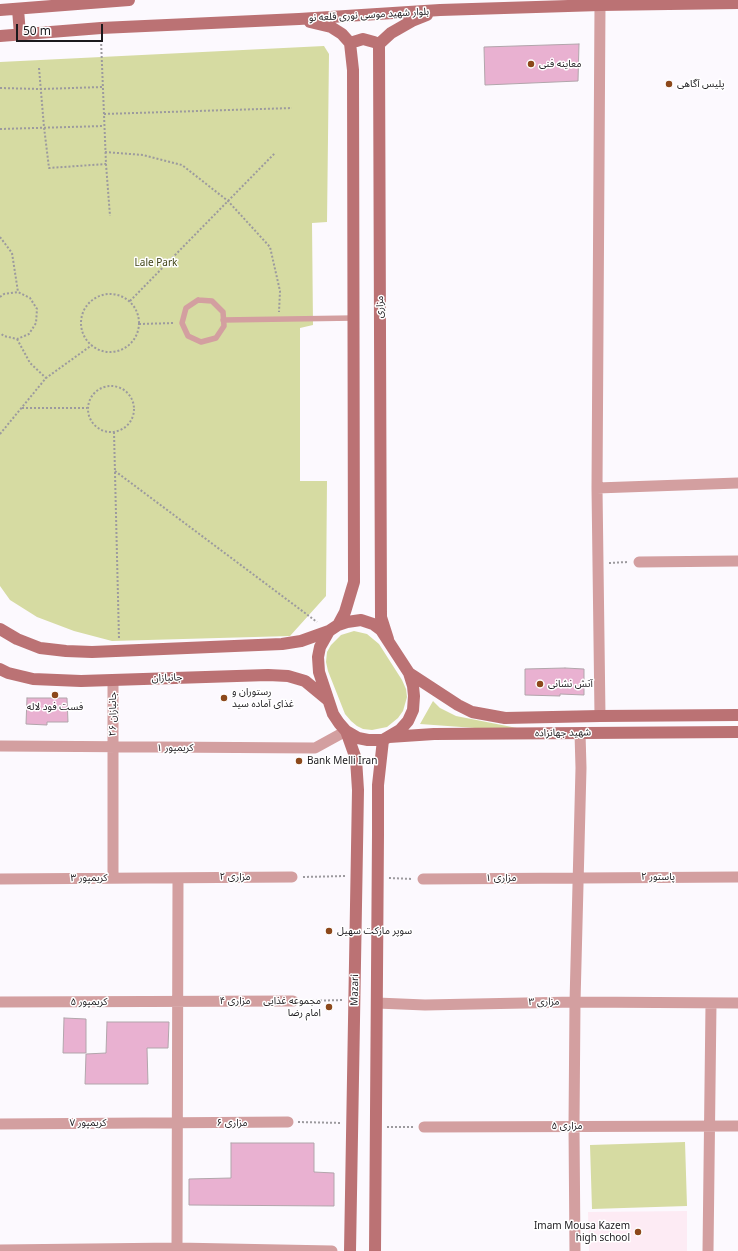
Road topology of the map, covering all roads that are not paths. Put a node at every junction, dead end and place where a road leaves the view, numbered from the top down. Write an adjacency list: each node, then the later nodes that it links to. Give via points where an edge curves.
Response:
1 (129, 0): 4 (main road)
2 (738, 3): 3 (main road, بلوار شهید موسی نوری قلعه نو)
3 (600, 5): 6 (main road, بلوار شهید موسی نوری قلعه نو); 15 (street)
4 (18, 9): 5 (main road); 8 (main road)
5 (0, 10)
6 (440, 10): 7 (main road, بلوار شهید موسی نوری قلعه نو); 11 (main road, via 412,21)
7 (299, 19): 8 (main road, بلوار شهید موسی نوری قلعه نو, via 101,28); 10 (main road, via 331,27)
8 (20, 35): 9 (main road, بلوار شهید موسی نوری قلعه نو)
9 (0, 36)
10 (350, 43): 11 (main road, via 363,39); 12 (main road, via 353,70)
11 (379, 44): 20 (main road, مزاری, via 381,617)
12 (354, 318): 13 (lane); 18 (main road, via 354,582 345,612)
13 (224, 320): 13 (lane, via 224,326 216,338 201,342 188,336 182,323 186,308 198,300 212,301 223,312)
14 (738, 483): 15 (street)
15 (597, 488): 27 (street)
16 (738, 561): 17 (street)
17 (639, 562)
18 (334, 628): 19 (main road, via 301,641 282,644 66,652 40,648); 20 (main road, via 347,622 361,620 373,624); 24 (main road, via 320,647 318,657 319,672)
19 (0, 629)
20 (388, 639): 22 (main road)
21 (0, 669): 23 (main road, جانبازان, via 33,679)
22 (409, 673): 26 (main road, شهید جهانزاده, via 472,712 505,718); 31 (main road, via 414,691 413,710 400,730)
23 (113, 680): 24 (main road, جانبازان, via 288,676 305,681); 33 (street, جانبازان ۲۶)
24 (328, 700): 28 (main road, via 333,714)
25 (738, 715): 27 (main road, شهید جهانزاده)
26 (580, 716): 27 (main road, شهید جهانزاده); 30 (main road)
27 (600, 716)
28 (346, 731): 31 (main road, via 368,740); 33 (street, کریمپور ۱, via 315,748); 59 (main road, Mazari, via 356,759 358,775)
29 (738, 732): 30 (main road, شهید جهانزاده)
30 (580, 733): 31 (main road, شهید جهانزاده, via 434,734); 38 (street)
31 (386, 738): 45 (main road, via 378,785)
32 (0, 746): 33 (street, کریمپور ۱)
33 (113, 747): 36 (street, جانبازان ۲۶)
34 (292, 877): 37 (street, مزاری ۲)
35 (738, 877): 38 (street, پاستور ۲)
36 (113, 878): 37 (street, کریمپور ۳); 39 (street, کریمپور ۳)
37 (178, 878): 41 (street)
38 (579, 878): 40 (street, مزاری ۱); 44 (street)
39 (0, 879)
40 (423, 879)
41 (177, 1001): 42 (street, مزاری ۴); 43 (street, کریمپور ۵); 49 (street)
42 (293, 1001)
43 (0, 1002)
44 (575, 1002): 45 (street, مزاری ۳); 46 (street, مزاری ۳); 51 (street)
45 (377, 1004): 60 (main road)
46 (711, 1004): 47 (street, مزاری ۳); 52 (street)
47 (738, 1004)
48 (288, 1122): 49 (street, مزاری ۶)
49 (177, 1123): 50 (street, کریمپور ۷); 55 (street)
50 (0, 1124)
51 (574, 1126): 52 (street, مزاری ۵); 54 (street, مزاری ۵); 61 (street)
52 (710, 1126): 53 (street, مزاری ۵); 62 (street)
53 (738, 1126)
54 (424, 1127)
55 (177, 1248): 57 (street); 58 (street)
56 (0, 1250): 57 (street)
57 (112, 1250)
58 (332, 1251)
59 (350, 1251)
60 (375, 1251)
61 (575, 1251)
62 (708, 1251)

